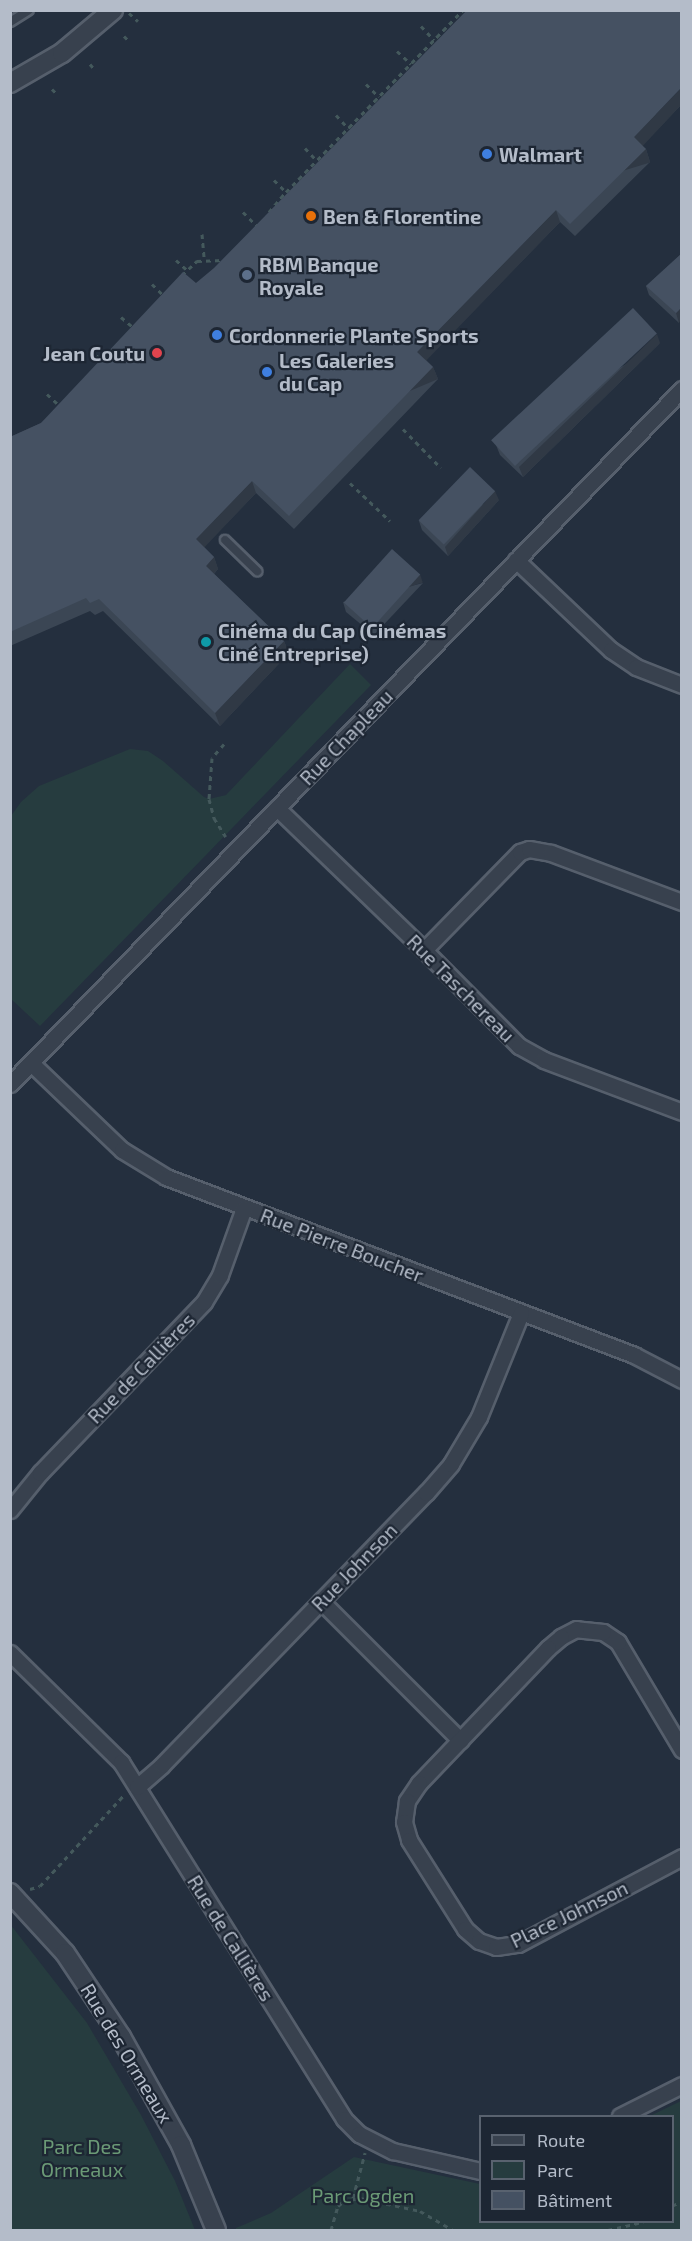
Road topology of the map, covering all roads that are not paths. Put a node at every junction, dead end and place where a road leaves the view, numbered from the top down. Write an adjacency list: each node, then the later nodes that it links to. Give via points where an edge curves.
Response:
1 (29, 10): 3 (lane)
2 (113, 10): 4 (street, via 69,48)
3 (10, 22)
4 (10, 83)
5 (681, 389): 7 (street, Rue Chapleau)
6 (225, 540): 8 (lane)
7 (516, 560): 9 (street, via 610,650); 10 (street, Rue Chapleau)
8 (257, 571)
9 (681, 685)
10 (277, 808): 12 (street, Rue Taschereau); 13 (street, Rue Chapleau)
11 (681, 902): 12 (street, via 529,849 520,852)
12 (424, 950): 15 (street, Rue Taschereau, via 531,1055)
13 (31, 1063): 14 (street, Rue Chapleau); 16 (street, Rue Pierre Boucher, via 137,1162)
14 (10, 1084)
15 (681, 1112)
16 (244, 1208): 17 (street, Rue Pierre Boucher); 19 (street, Rue de Callières, via 220,1275 204,1302 40,1473)
17 (521, 1313): 18 (street, Rue Pierre Boucher, via 634,1355); 20 (street, Rue Johnson, via 478,1417 451,1464)
18 (681, 1380)
19 (10, 1510)
20 (321, 1601): 22 (street); 24 (street, Rue Johnson)
21 (10, 1653): 24 (street, Rue de Callières, via 106,1746)
22 (460, 1740): 23 (street, Place Johnson, via 554,1642 585,1628 603,1632 618,1642); 25 (street, Place Johnson, via 412,1791 404,1822 409,1840 465,1929 479,1941 496,1947 518,1944)
23 (681, 1750)
24 (137, 1787): 29 (street, Rue de Callières, via 350,2127 393,2151)
25 (681, 1857)
26 (11, 1894): 30 (street, Rue des Ormeaux, via 65,1953 121,2037 181,2145)
27 (681, 2085): 28 (street)
28 (622, 2115)
29 (479, 2171)
30 (216, 2230)

